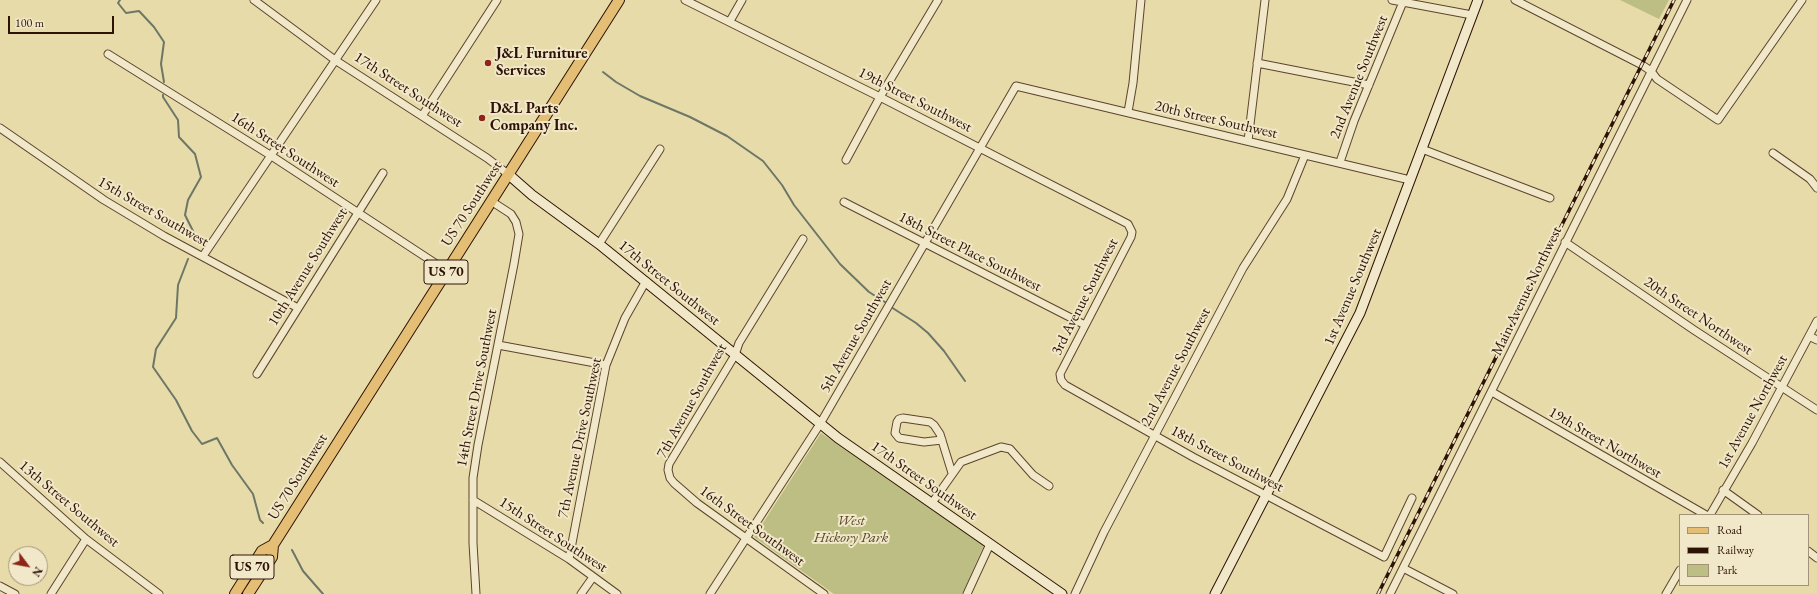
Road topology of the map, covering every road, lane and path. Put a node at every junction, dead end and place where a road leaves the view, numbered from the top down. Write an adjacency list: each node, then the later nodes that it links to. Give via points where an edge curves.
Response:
1 (254, 0): 19 (street, 17th Street Southwest)
2 (376, 0): 19 (street)
3 (497, 0): 26 (street)
4 (619, 0): 38 (main road, US 70 Southwest / US 70)
5 (685, 0): 17 (street, 19th Street Southwest)
6 (742, 0): 17 (street)
7 (938, 0): 24 (street)
8 (1141, 0): 25 (street)
9 (1265, 0): 20 (street)
10 (1392, 0): 15 (street)
11 (1478, 0): 16 (street, 1st Avenue Southwest)
12 (1515, 0): 21 (street)
13 (1687, 0): 21 (street, Main Avenue Northwest)
14 (1802, 0): 21 (street, via 1718,120 1657,78)
15 (1403, 2): 16 (street); 22 (street, 2nd Avenue Southwest)
16 (1472, 15): 31 (street, 1st Avenue Southwest)
17 (730, 22): 24 (street, 19th Street Southwest)
18 (108, 54): 33 (street, 16th Street Southwest)
19 (335, 60): 26 (street, 17th Street Southwest); 33 (street)
20 (1258, 63): 22 (street); 28 (street)
21 (1652, 71): 47 (street, Main Avenue Northwest)
22 (1369, 84): 36 (street, 2nd Avenue Southwest)
23 (1016, 86): 25 (street, 20th Street Southwest); 29 (street, 5th Avenue Southwest)
24 (880, 97): 29 (street, 19th Street Southwest); 35 (street)
25 (1128, 112): 28 (street, 20th Street Southwest)
26 (422, 116): 38 (street, 17th Street Southwest)
27 (0, 128): 50 (street, 15th Street Southwest, via 104,200)
28 (1248, 141): 34 (street, 20th Street Southwest)
29 (980, 148): 45 (street, 19th Street Southwest); 48 (street, 5th Avenue Southwest)
30 (660, 149): 49 (street)
31 (1422, 149): 39 (street, 1st Avenue Southwest); 41 (street)
32 (1772, 153): 40 (street, via 1810,179)
33 (270, 155): 44 (street, 16th Street Southwest); 50 (street)
34 (1305, 155): 36 (street, 20th Street Southwest); 67 (street, 2nd Avenue Southwest, via 1287,199 1243,268)
35 (846, 160)
36 (1340, 162): 39 (street, 20th Street Southwest)
37 (383, 173): 44 (street, 10th Avenue Southwest)
38 (508, 174): 42 (main road, US 70 Southwest / US 70); 49 (street, 17th Street Southwest, via 532,195)
39 (1410, 180): 74 (street, 1st Avenue Southwest, via 1360,313)
40 (1817, 188)
41 (1550, 198)
42 (492, 201): 51 (main road, US 70 Southwest / US 70); 58 (street, 14th Street Drive Southwest, via 511,214 519,234)
43 (844, 202): 48 (street, 18th Street Place Southwest)
44 (357, 213): 51 (street, 16th Street Southwest); 53 (street, 10th Avenue Southwest)
45 (1130, 227): 55 (street, 3rd Avenue Southwest, via 1131,237)
46 (803, 239): 59 (street, 7th Avenue Southwest, via 739,343)
47 (1565, 242): 63 (street, 20th Street Northwest); 64 (street, Main Avenue Northwest)
48 (924, 243): 55 (street, 18th Street Place Southwest); 66 (street, 5th Avenue Southwest)
49 (599, 244): 52 (street, 17th Street Southwest)
50 (203, 256): 53 (street, 15th Street Southwest)
51 (447, 271): 84 (main road, US 70 Southwest / US 70)
52 (646, 282): 59 (street, 17th Street Southwest); 60 (street, 7th Avenue Drive Southwest, via 625,318)
53 (298, 308): 61 (street, 10th Avenue Southwest)
54 (1817, 321): 56 (street, 1st Avenue Northwest)
55 (1085, 325): 62 (street, 3rd Avenue Southwest, via 1060,374)
56 (1809, 336): 57 (street); 63 (street, 1st Avenue Northwest)
57 (1817, 340)
58 (498, 345): 60 (street); 76 (street, 14th Street Drive Southwest, via 478,445)
59 (735, 355): 66 (street, 17th Street Southwest); 71 (street, 7th Avenue Southwest, via 669,464)
60 (606, 365): 87 (street, 7th Avenue Drive Southwest)
61 (257, 374)
62 (1060, 380): 67 (street, 18th Street Southwest)
63 (1781, 388): 65 (street, 20th Street Northwest); 73 (street, 1st Avenue Northwest)
64 (1492, 392): 78 (street, 19th Street Northwest); 88 (street, Main Avenue Northwest)
65 (1817, 410)
66 (820, 424): 77 (street, 17th Street Southwest); 82 (street, 5th Avenue Southwest)
67 (1154, 435): 74 (street, 18th Street Southwest); 104 (street, 2nd Avenue Southwest)
68 (942, 440): 68 (street, via 938,429 930,422 903,418 897,422 895,433 899,438 924,442); 70 (street)
69 (0, 462): 81 (street, 13th Street Southwest)
70 (952, 472): 72 (street, via 966,458 1005,447 1014,453 1033,475); 77 (street)
71 (668, 474): 82 (street, 16th Street Southwest, via 674,483 697,503)
72 (1049, 486)
73 (1723, 490): 79 (street, 1st Avenue Northwest); 80 (street)
74 (1266, 495): 75 (street, 18th Street Southwest, via 1384,557); 105 (street, 1st Avenue Southwest)
75 (1412, 498)
76 (473, 500): 87 (street, 15th Street Southwest); 97 (street, 14th Street Drive Southwest)
77 (932, 503): 83 (street, 17th Street Southwest)
78 (1704, 514)
79 (1711, 514)
80 (1757, 514)
81 (86, 539): 93 (street); 94 (street, 13th Street Southwest)
82 (746, 539): 100 (street, 5th Avenue Southwest); 101 (street, 16th Street Southwest)
83 (990, 544): 102 (street); 103 (street, 17th Street Southwest)
84 (273, 545): 95 (main road, US 70 Southwest / US 70, via 262,551); 96 (main road, US 70 Southwest / US 70, via 272,557)
85 (1809, 552): 86 (street)
86 (1817, 558)
87 (569, 559): 90 (street, 15th Street Southwest)
88 (1403, 568): 106 (street, Main Avenue Northwest); 107 (street)
89 (1679, 572): 108 (street)
90 (593, 577): 98 (street); 99 (street, 15th Street Southwest)
91 (0, 586): 92 (street)
92 (15, 594)
93 (51, 594)
94 (159, 594)
95 (235, 594)
96 (248, 594)
97 (476, 594)
98 (581, 594)
99 (617, 594)
100 (710, 594)
101 (824, 594)
102 (967, 594)
103 (1062, 594)
104 (1075, 594)
105 (1215, 594)
106 (1390, 594)
107 (1453, 594)
108 (1666, 594)

